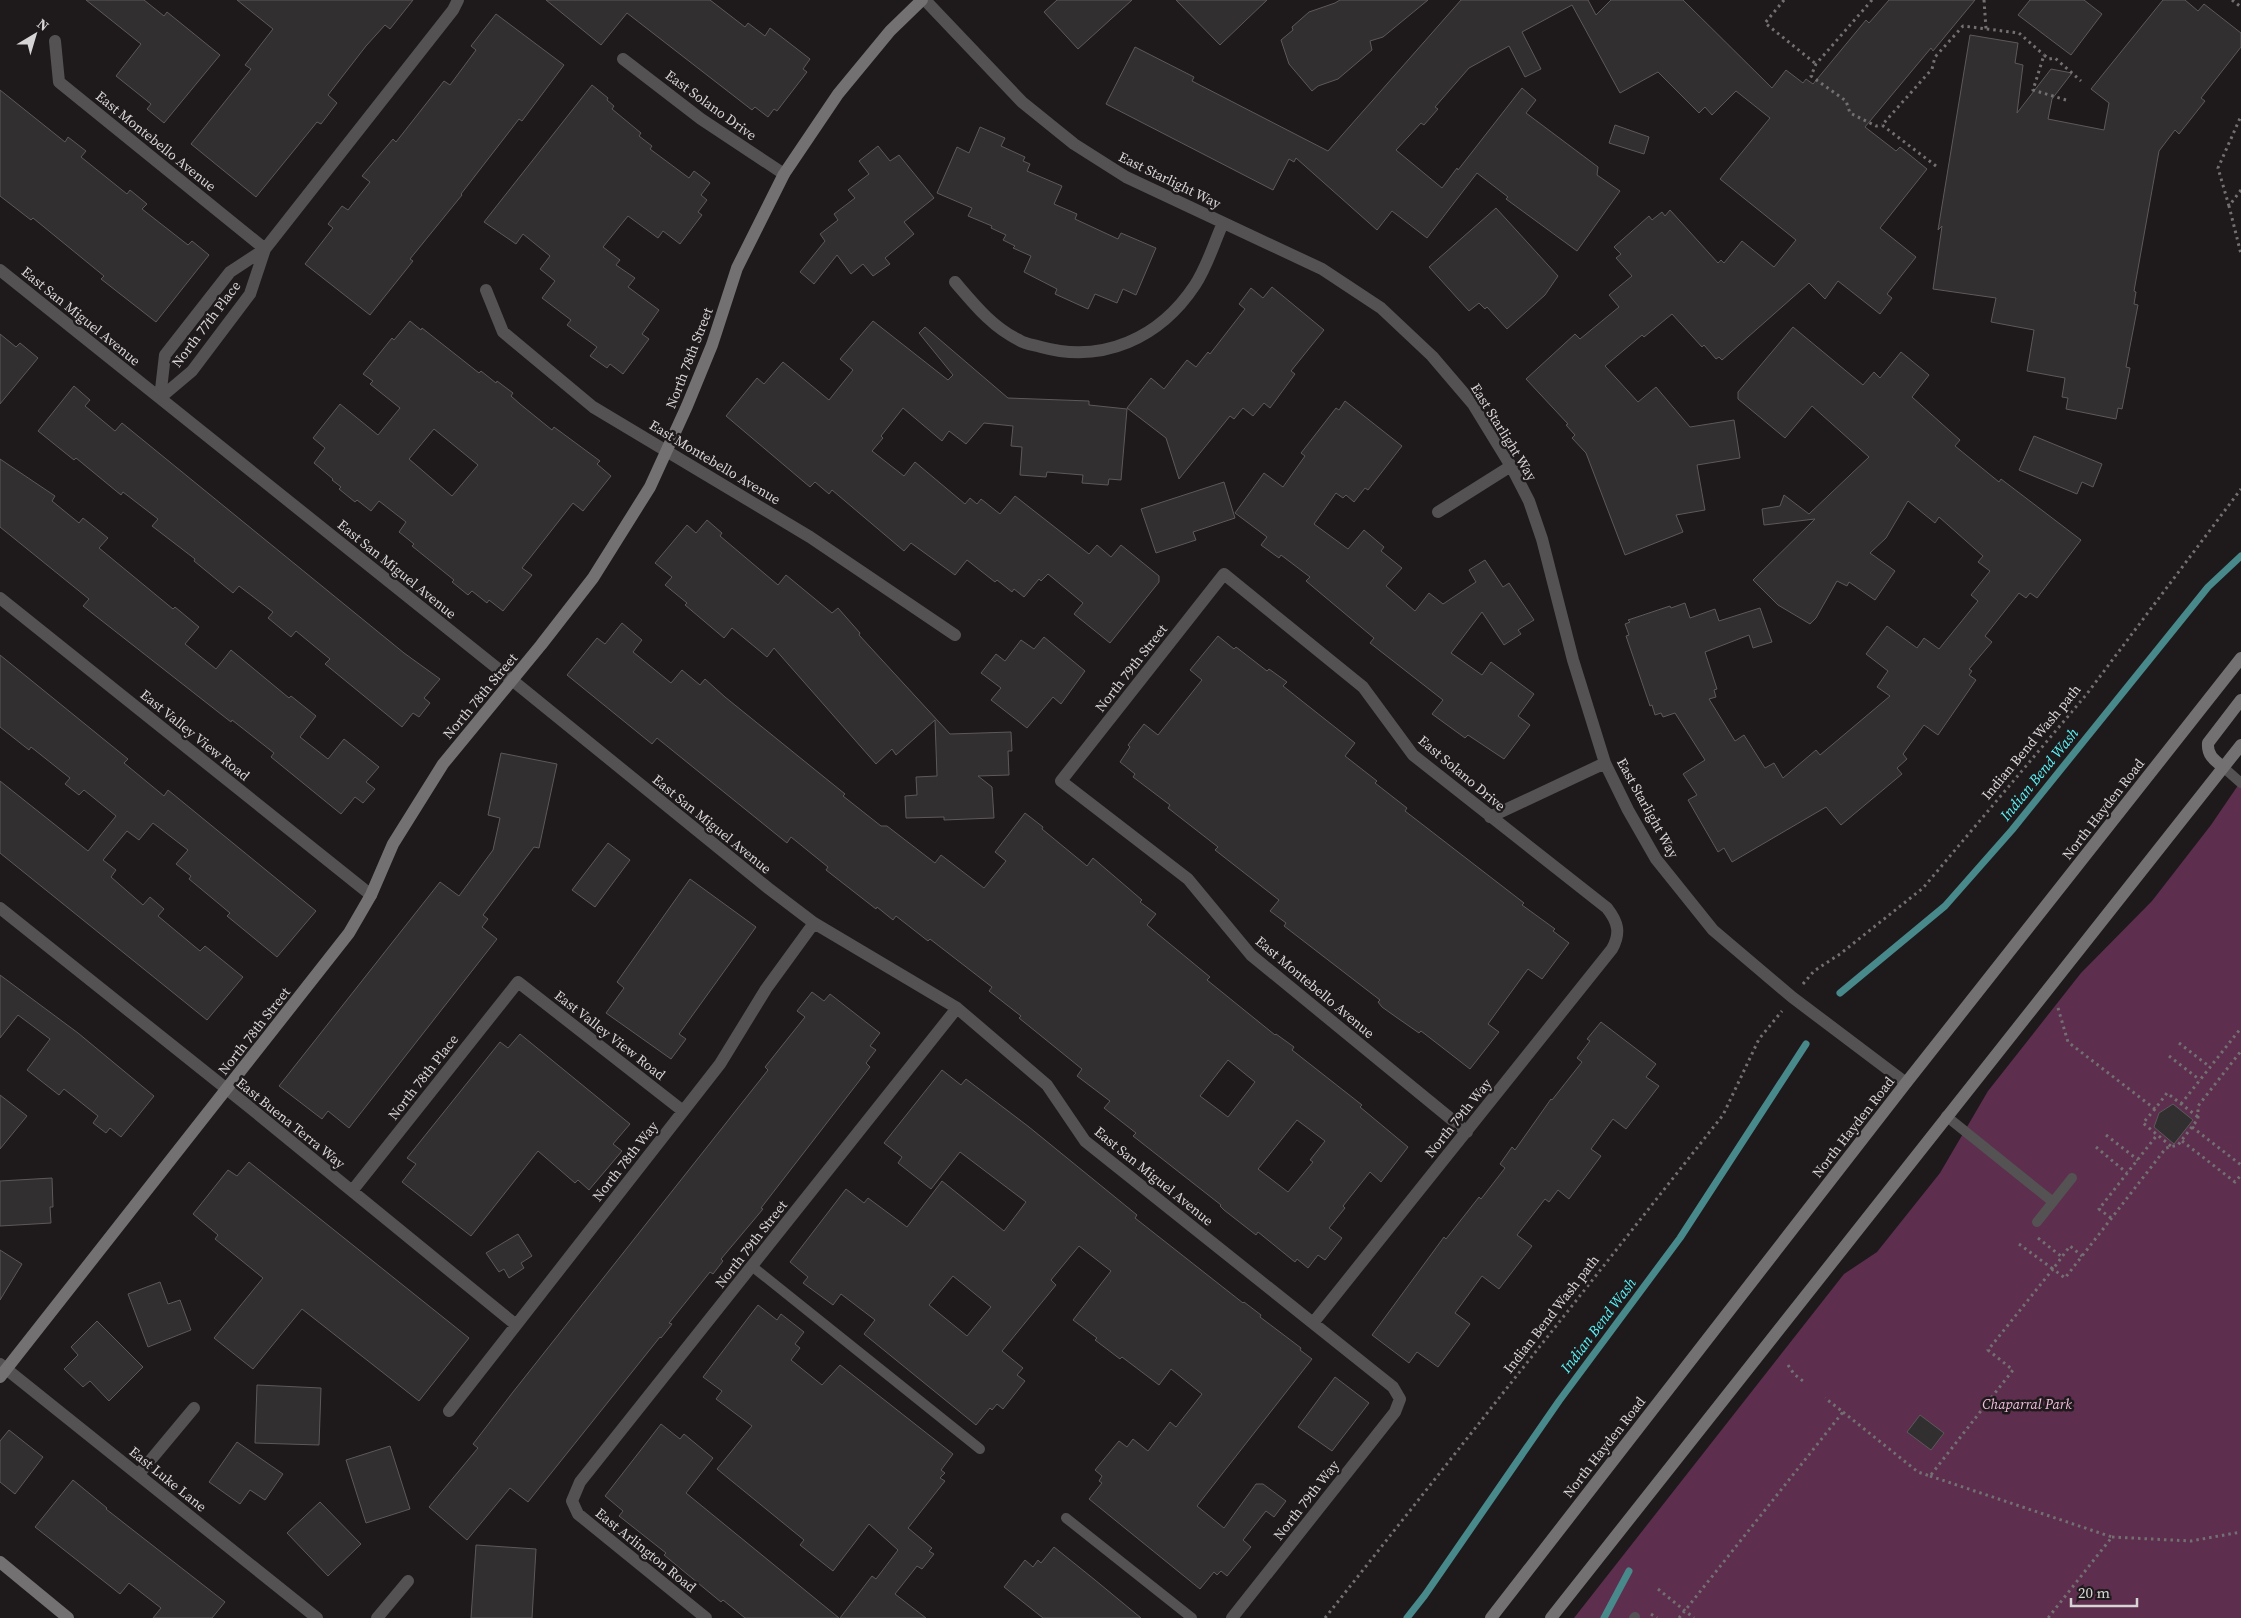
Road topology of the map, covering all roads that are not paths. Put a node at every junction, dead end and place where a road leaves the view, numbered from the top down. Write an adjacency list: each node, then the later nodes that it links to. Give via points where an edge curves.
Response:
1 (458, 0): 7 (street, North 77th Place)
2 (924, 0): 5 (main road, North 78th Street, via 890,31 838,94); 6 (street, East Starlight Way, via 1022,102 1074,144 1126,177)
3 (55, 41): 7 (street, East Montebello Avenue, via 59,82)
4 (623, 59): 5 (street, East Solano Drive, via 701,119)
5 (784, 174): 12 (main road, North 78th Street, via 737,268 712,345)
6 (1223, 223): 9 (street, via 1196,284 1176,309 1148,333 1122,345 1088,353 1056,351 1020,341 986,318); 13 (street, East Starlight Way, via 1322,269 1381,308 1432,356 1472,404)
7 (265, 249): 11 (street, North 77th Place, via 250,294 192,372); 11 (street, North 77th Place, via 230,272 165,355)
8 (0, 270): 11 (street, East San Miguel Avenue)
9 (955, 282)
10 (486, 290): 12 (street, East Montebello Avenue, via 503,332 594,407)
11 (160, 398): 19 (street, East San Miguel Avenue)
12 (666, 451): 17 (street, East Montebello Avenue, via 810,537); 19 (main road, North 78th Street, via 650,487 593,578)
13 (1512, 466): 14 (street); 22 (street, East Starlight Way, via 1542,539 1573,660)
14 (1438, 512)
15 (1224, 574): 24 (street, North 79th Street); 26 (street, East Solano Drive, via 1363,687 1413,754)
16 (0, 598): 27 (street, East Valley View Road)
17 (955, 635)
18 (2241, 658): 33 (main road, North Hayden Road)
19 (512, 680): 27 (main road, North 78th Street, via 442,764 392,844); 29 (street, East San Miguel Avenue)
20 (2241, 700): 23 (main road, via 2208,743 2211,758)
21 (2241, 745): 23 (main road)
22 (1605, 762): 26 (street); 33 (street, East Starlight Way, via 1656,859 1713,930 1792,997)
23 (2223, 767): 25 (lane); 36 (main road)
24 (1061, 781): 37 (street, East Montebello Avenue, via 1188,879 1251,955)
25 (2241, 783)
26 (1490, 817): 30 (street, East Solano Drive, via 1607,908)
27 (371, 895): 34 (main road, North 78th Street, via 349,933)
28 (0, 908): 34 (street, East Buena Terra Way)
29 (814, 923): 32 (street, East San Miguel Avenue); 35 (street, North 78th Way, via 766,988 720,1064)
30 (1618, 929): 37 (street, North 79th Way, via 1618,939 1612,949)
31 (518, 982): 35 (street, East Valley View Road); 39 (street, North 78th Place)
32 (957, 1008): 42 (street, North 79th Street); 43 (street, East San Miguel Avenue, via 1048,1085 1084,1141)
33 (1906, 1083): 61 (main road, North Hayden Road)
34 (227, 1090): 39 (street, East Buena Terra Way); 45 (main road, North 78th Street)
35 (683, 1112): 44 (street, North 78th Way)
36 (1946, 1116): 40 (lane); 62 (main road)
37 (1467, 1132): 43 (street, North 79th Way)
38 (2072, 1178): 40 (lane)
39 (352, 1191): 44 (street, East Buena Terra Way)
40 (2053, 1202): 41 (lane)
41 (2037, 1222)
42 (753, 1267): 49 (lane); 51 (street, North 79th Street, via 580,1482)
43 (1313, 1323): 46 (street, East San Miguel Avenue, via 1393,1387)
44 (516, 1325): 48 (street, North 78th Way)
45 (2, 1370): 50 (street, East Luke Lane)
46 (1400, 1399): 60 (street, North 79th Way, via 1395,1412)
47 (194, 1408): 50 (street)
48 (449, 1411)
49 (980, 1449)
50 (139, 1474): 56 (street, East Luke Lane)
51 (572, 1501): 58 (street, East Arlington Road, via 578,1514)
52 (1066, 1518): 59 (lane)
53 (0, 1562): 55 (main road)
54 (408, 1581): 57 (street)
55 (68, 1618)
56 (317, 1618)
57 (377, 1618)
58 (706, 1618)
59 (1192, 1618)
60 (1232, 1618)
61 (1491, 1618)
62 (1551, 1618)

